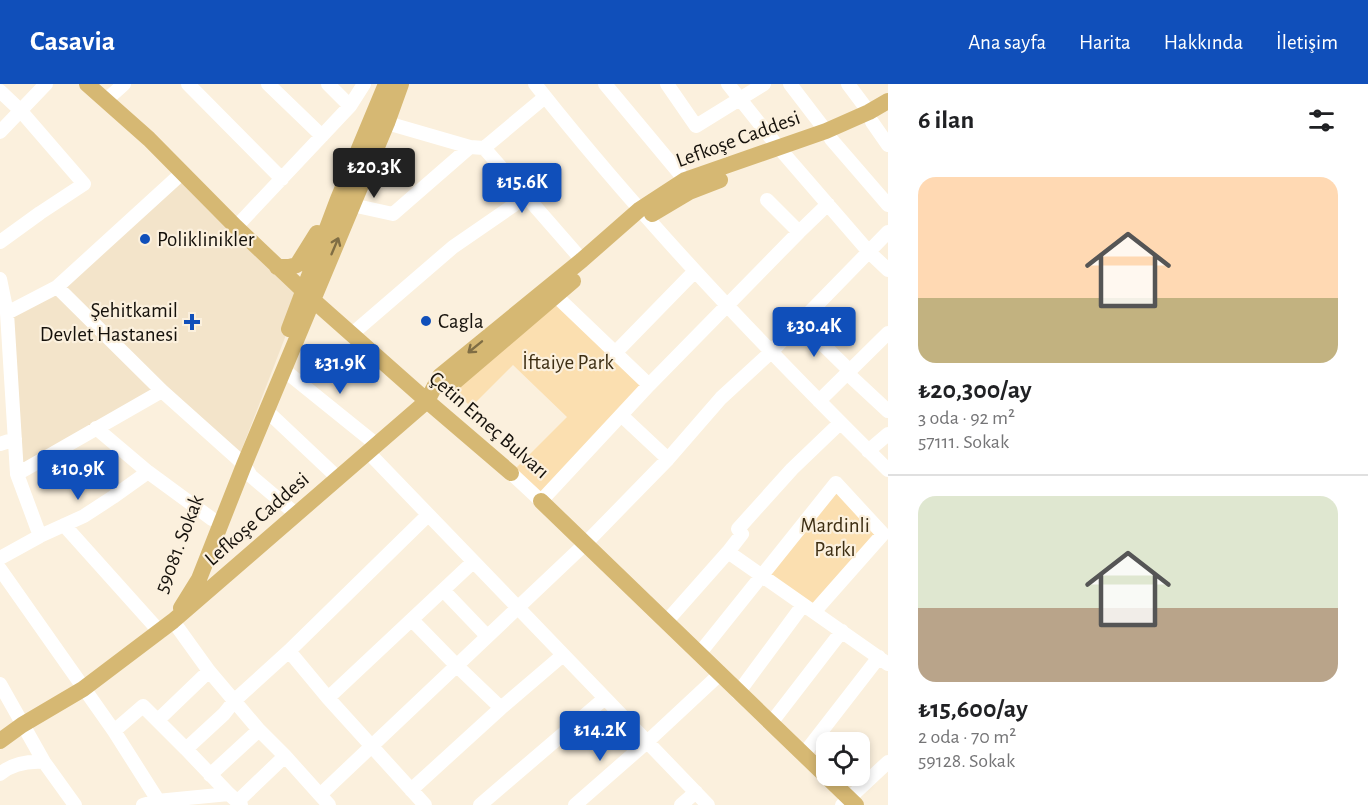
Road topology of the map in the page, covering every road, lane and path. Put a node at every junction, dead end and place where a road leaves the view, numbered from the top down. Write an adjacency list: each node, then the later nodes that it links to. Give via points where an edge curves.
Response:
1 (46, 84): 22 (street)
2 (87, 84): 19 (main road, Çetin Emeç Bulvarı)
3 (124, 84): 19 (street)
4 (188, 84): 33 (street)
5 (268, 84): 28 (street)
6 (328, 84): 21 (street)
7 (364, 84): 21 (street)
8 (386, 84): 37 (main road)
9 (401, 84): 25 (main road)
10 (605, 84): 34 (street)
11 (667, 84): 18 (street, via 696,126)
12 (728, 84): 18 (street)
13 (764, 84): 18 (street)
14 (790, 84): 27 (street)
15 (848, 84): 24 (street)
16 (543, 89): 30 (street); 40 (street)
17 (0, 91): 22 (street)
18 (740, 100): 31 (street)
19 (105, 101): 32 (main road, Çetin Emeç Bulvarı)
20 (888, 102): 24 (main road, Lefkoşe Caddesi)
21 (350, 106): 28 (street)
22 (20, 110): 26 (street); 44 (street, via 84,184)
23 (888, 113): 24 (main road, Lefkoşe Caddesi)
24 (871, 117): 27 (main road, Lefkoşe Caddesi); 29 (street)
25 (387, 123): 30 (street); 37 (main road)
26 (0, 132)
27 (828, 135): 31 (main road, Lefkoşe Caddesi); 39 (street)
28 (322, 136): 33 (street)
29 (888, 144)
30 (477, 148): 35 (street); 37 (street, via 393,214)
31 (783, 152): 34 (main road, Lefkoşe Caddesi); 38 (street); 40 (main road, Lefkoşe Caddesi)
32 (182, 173): 41 (main road, Çetin Emeç Bulvarı); 51 (street)
33 (282, 179): 41 (street)
34 (685, 180): 40 (main road, Lefkoşe Caddesi)
35 (528, 196): 46 (street); 59 (street, via 453,247)
36 (767, 200): 42 (street)
37 (345, 202): 47 (main road, via 297,265); 52 (main road)
38 (828, 204): 42 (street); 45 (street)
39 (888, 205)
40 (643, 214): 46 (main road, Lefkoşe Caddesi); 49 (street); 53 (main road, Lefkoşe Caddesi)
41 (236, 227): 47 (main road, Çetin Emeç Bulvarı)
42 (799, 232): 55 (street)
43 (888, 232): 45 (street)
44 (0, 242)
45 (869, 252): 48 (street); 57 (street)
46 (582, 260): 68 (main road, Lefkoşe Caddesi, one-way to 68, via 440,376)
47 (277, 267): 52 (main road, Çetin Emeç Bulvarı)
48 (888, 270)
49 (695, 271): 55 (street); 60 (street)
50 (0, 279): 54 (street)
51 (57, 287): 56 (street); 67 (street)
52 (308, 296): 59 (main road, Çetin Emeç Bulvarı); 63 (main road, 59081. Sokak); 81 (main road, 59081. Sokak)
53 (556, 296): 60 (street); 66 (main road, Lefkoşe Caddesi)
54 (2, 299): 56 (street)
55 (728, 306): 61 (street); 65 (street)
56 (7, 313): 62 (street)
57 (800, 322): 61 (street); 64 (street)
58 (888, 333): 64 (street)
59 (352, 334): 68 (main road, Çetin Emeç Bulvarı)
60 (616, 352): 65 (street)
61 (771, 352): 69 (street); 80 (street, via 721,398)
62 (5, 370): 76 (street)
63 (284, 370): 70 (main road, 59081. Sokak); 78 (street)
64 (849, 372): 69 (street); 71 (street)
65 (649, 385): 72 (street)
66 (450, 386): 68 (street, Lefkoşe Caddesi)
67 (162, 391): 74 (street); 81 (street)
68 (427, 401): 78 (main road, Lefkoşe Caddesi); 84 (main road, Çetin Emeç Bulvarı)
69 (819, 401): 73 (street)
70 (267, 411): 81 (main road, 59081. Sokak); 86 (street)
71 (888, 411)
72 (621, 415): 80 (street); 87 (street)
73 (840, 423): 79 (street); 94 (street, via 738,529 742,534)
74 (96, 428): 83 (street); 85 (street)
75 (888, 434): 79 (street)
76 (15, 439): 77 (street); 85 (street)
77 (0, 444)
78 (372, 448): 86 (main road, Lefkoşe Caddesi); 89 (street)
79 (868, 451): 82 (street)
80 (668, 459): 93 (street)
81 (241, 462): 88 (street); 90 (main road, 59081. Sokak); 104 (main road, 59081. Sokak, via 199,579)
82 (888, 470)
83 (148, 472): 90 (street); 91 (street, via 113,498)
84 (511, 473): 87 (street, Çetin Emeç Bulvarı)
85 (17, 474): 92 (street)
86 (338, 478): 88 (main road, Lefkoşe Caddesi)
87 (541, 501): 93 (main road, Çetin Emeç Bulvarı)
88 (296, 514): 104 (main road, Lefkoşe Caddesi)
89 (428, 515): 96 (street); 107 (street)
90 (212, 519): 104 (main road, 59081. Sokak)
91 (64, 525): 92 (street); 104 (street)
92 (40, 536): 95 (street)
93 (585, 543): 100 (street); 103 (main road, Çetin Emeç Bulvarı)
94 (728, 552): 98 (street); 103 (street)
95 (0, 558)
96 (473, 562): 99 (street); 100 (street)
97 (2, 574): 115 (street)
98 (762, 574): 101 (street); 101 (street, via 836,483 883,534); 108 (street)
99 (443, 590): 102 (street); 106 (street)
100 (517, 607): 106 (street); 109 (street)
101 (809, 608): 105 (street); 116 (street)
102 (412, 620): 111 (street); 117 (street)
103 (666, 622): 108 (main road, Çetin Emeç Bulvarı)
104 (166, 627): 112 (street); 115 (main road, Lefkoşe Caddesi)
105 (842, 631): 110 (street); 122 (street)
106 (487, 636): 111 (street)
107 (289, 651): 117 (street); 119 (street)
108 (699, 654): 113 (main road, Çetin Emeç Bulvarı)
109 (563, 655): 118 (street); 120 (street)
110 (883, 661): 131 (street)
111 (456, 665): 120 (street); 129 (street)
112 (209, 671): 119 (street); 121 (street)
113 (720, 674): 116 (main road, Çetin Emeç Bulvarı); 128 (street)
114 (0, 684): 123 (street)
115 (83, 689): 123 (main road, Lefkoşe Caddesi); 126 (street)
116 (738, 693): 122 (main road, Çetin Emeç Bulvarı)
117 (328, 698): 129 (street)
118 (605, 698): 128 (street); 147 (street)
119 (235, 700): 124 (street); 130 (street)
120 (501, 708): 137 (street)
121 (158, 720): 126 (street, via 143,706); 130 (street)
122 (771, 723): 131 (main road, Çetin Emeç Bulvarı)
123 (22, 725): 125 (main road); 127 (main road); 133 (street)
124 (258, 730): 132 (street); 136 (street)
125 (0, 731)
126 (114, 731): 142 (street)
127 (0, 741)
128 (647, 742): 138 (street); 148 (street)
129 (372, 746): 137 (street); 140 (street)
130 (186, 749): 136 (street)
131 (803, 754): 143 (main road, Çetin Emeç Bulvarı)
132 (285, 756): 139 (street); 140 (street)
133 (44, 762): 135 (street, via 24,763); 144 (street)
134 (888, 762): 143 (street)
135 (0, 774)
136 (210, 775): 139 (street)
137 (411, 790): 146 (street)
138 (696, 792): 149 (street); 150 (street); 151 (street)
139 (236, 800): 141 (street)
140 (325, 800)
141 (205, 801): 142 (street)
142 (159, 803): 145 (street)
143 (849, 803)
144 (75, 805)
145 (142, 805)
146 (425, 805)
147 (480, 805)
148 (575, 805)
149 (681, 805)
150 (688, 805)
151 (708, 805)

